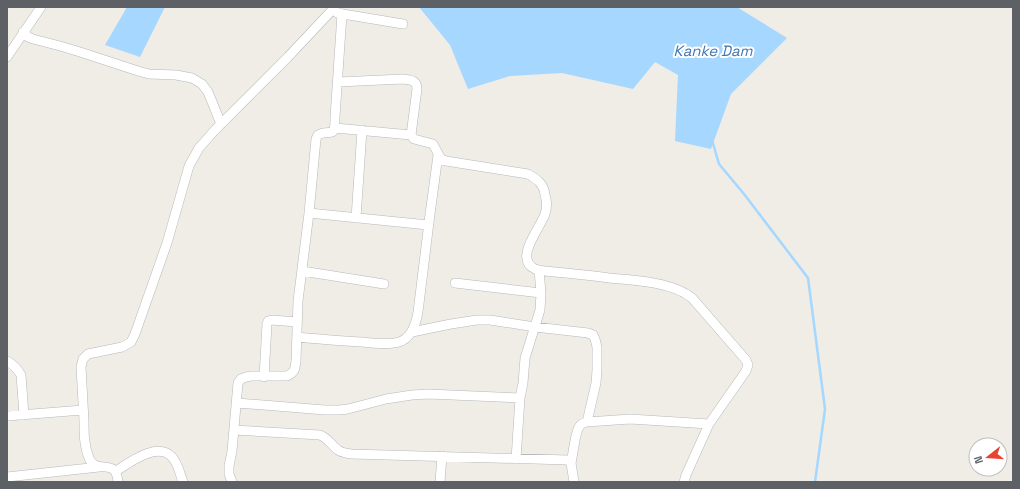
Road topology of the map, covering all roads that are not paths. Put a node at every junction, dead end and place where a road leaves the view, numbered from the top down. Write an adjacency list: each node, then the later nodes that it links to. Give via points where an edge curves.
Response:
1 (41, 7): 5 (street)
2 (332, 10): 3 (street); 8 (street)
3 (342, 14): 4 (street); 7 (street)
4 (403, 24)
5 (23, 32): 6 (street); 8 (street, via 33,40 149,74 192,78 202,84 208,92)
6 (7, 57)
7 (338, 82): 9 (street); 11 (street, via 403,79 415,82 417,89)
8 (221, 124): 29 (street, via 199,148 189,166 167,243 131,342 122,347 88,354 83,359)
9 (335, 128): 10 (street); 13 (street, via 334,131 321,133 316,139)
10 (362, 130): 11 (street); 14 (street)
11 (411, 135): 12 (street, via 414,139 433,144)
12 (438, 155): 15 (street); 16 (street, via 446,161 528,174 541,183 547,202 545,214 529,245 527,256 530,265)
13 (309, 213): 14 (street); 17 (street)
14 (356, 218): 15 (street)
15 (428, 225): 23 (street, via 418,312)
16 (540, 270): 20 (street); 33 (street, via 643,281 686,292 748,365)
17 (302, 271): 19 (street); 21 (street)
18 (455, 283): 20 (street)
19 (384, 284)
20 (541, 293): 22 (street)
21 (297, 322): 24 (street); 26 (street, via 268,321)
22 (535, 327): 23 (street, via 477,320); 27 (street, via 525,358); 32 (street, via 593,335 597,347 597,370)
23 (412, 332): 24 (street, via 398,342 390,343)
24 (297, 337): 26 (street, via 295,369 292,374)
25 (7, 362): 30 (street, via 14,365 21,375)
26 (264, 377): 28 (street, via 241,379 238,383)
27 (520, 398): 28 (street, via 417,394 339,410); 36 (street)
28 (236, 404): 34 (street)
29 (83, 410): 30 (street); 38 (street, via 86,450 92,464)
30 (24, 415): 31 (street)
31 (7, 416)
32 (587, 422): 33 (street, via 630,419); 37 (street, via 579,426)
33 (709, 424): 46 (street)
34 (234, 430): 35 (street, via 320,435 343,453); 43 (street, via 229,466)
35 (442, 456): 36 (street); 44 (street)
36 (516, 458): 37 (street, via 568,460)
37 (571, 463): 45 (street)
38 (98, 467): 39 (street, via 112,468); 40 (street)
39 (116, 471): 41 (street); 42 (street, via 146,454 166,452 176,463)
40 (7, 477)
41 (118, 482)
42 (183, 482)
43 (232, 482)
44 (440, 482)
45 (574, 482)
46 (684, 482)

